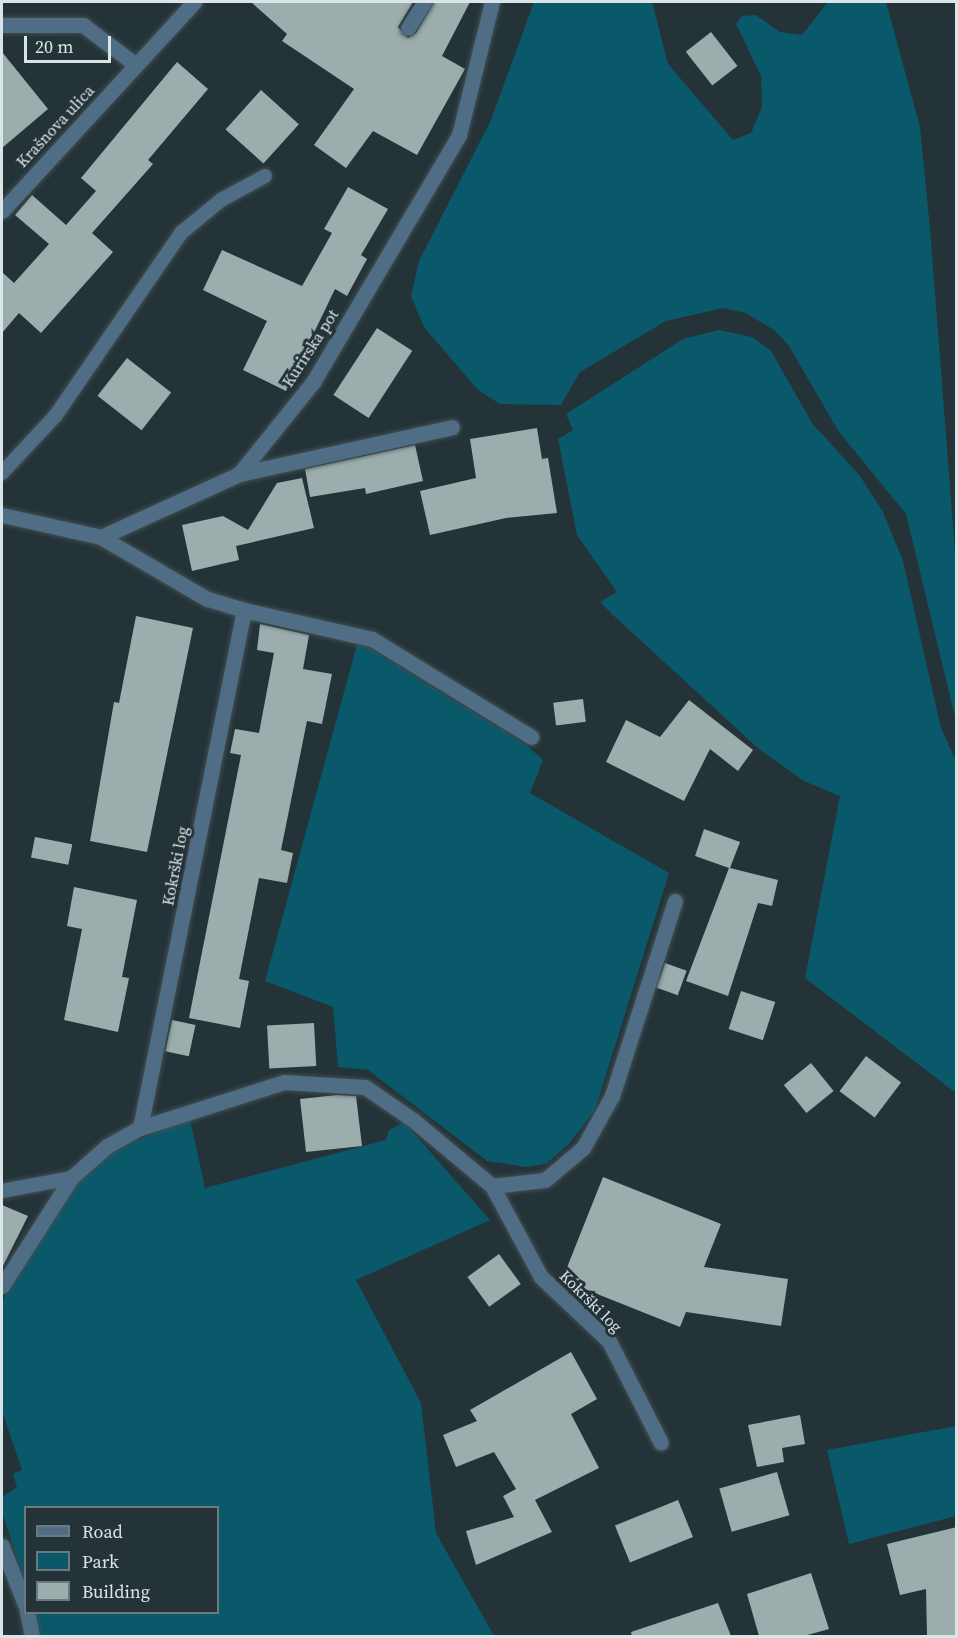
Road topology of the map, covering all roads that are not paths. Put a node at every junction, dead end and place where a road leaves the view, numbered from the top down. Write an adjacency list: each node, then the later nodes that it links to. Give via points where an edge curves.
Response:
1 (194, 2): 6 (street, Krašnova ulica)
2 (424, 2): 5 (street)
3 (492, 2): 11 (street, Kurirska pot, via 459,135 313,382)
4 (2, 25): 6 (street, via 83,26)
5 (408, 28)
6 (136, 65): 8 (street, Krašnova ulica)
7 (265, 176): 10 (lane, via 221,200 181,234 56,415)
8 (2, 211)
9 (452, 427): 11 (street)
10 (2, 473)
11 (239, 474): 13 (street, Kurirska pot)
12 (2, 515): 13 (street)
13 (101, 537): 14 (street, via 207,599)
14 (244, 610): 15 (street, via 372,639); 17 (street, Kokrški log)
15 (531, 737)
16 (675, 901): 19 (street, via 612,1096 583,1148 545,1180)
17 (140, 1128): 18 (street, Kokrški log, via 107,1146); 19 (street, Kokrški log, via 284,1082 365,1088 413,1120)
18 (71, 1178): 20 (lane); 21 (street, Kokrški log)
19 (492, 1186): 22 (street, Kokrški log, via 541,1277 609,1341)
20 (2, 1191)
21 (2, 1286)
22 (661, 1443)
23 (2, 1546): 24 (street)
24 (24, 1601)
25 (27, 1614): 26 (street)
26 (32, 1636)

